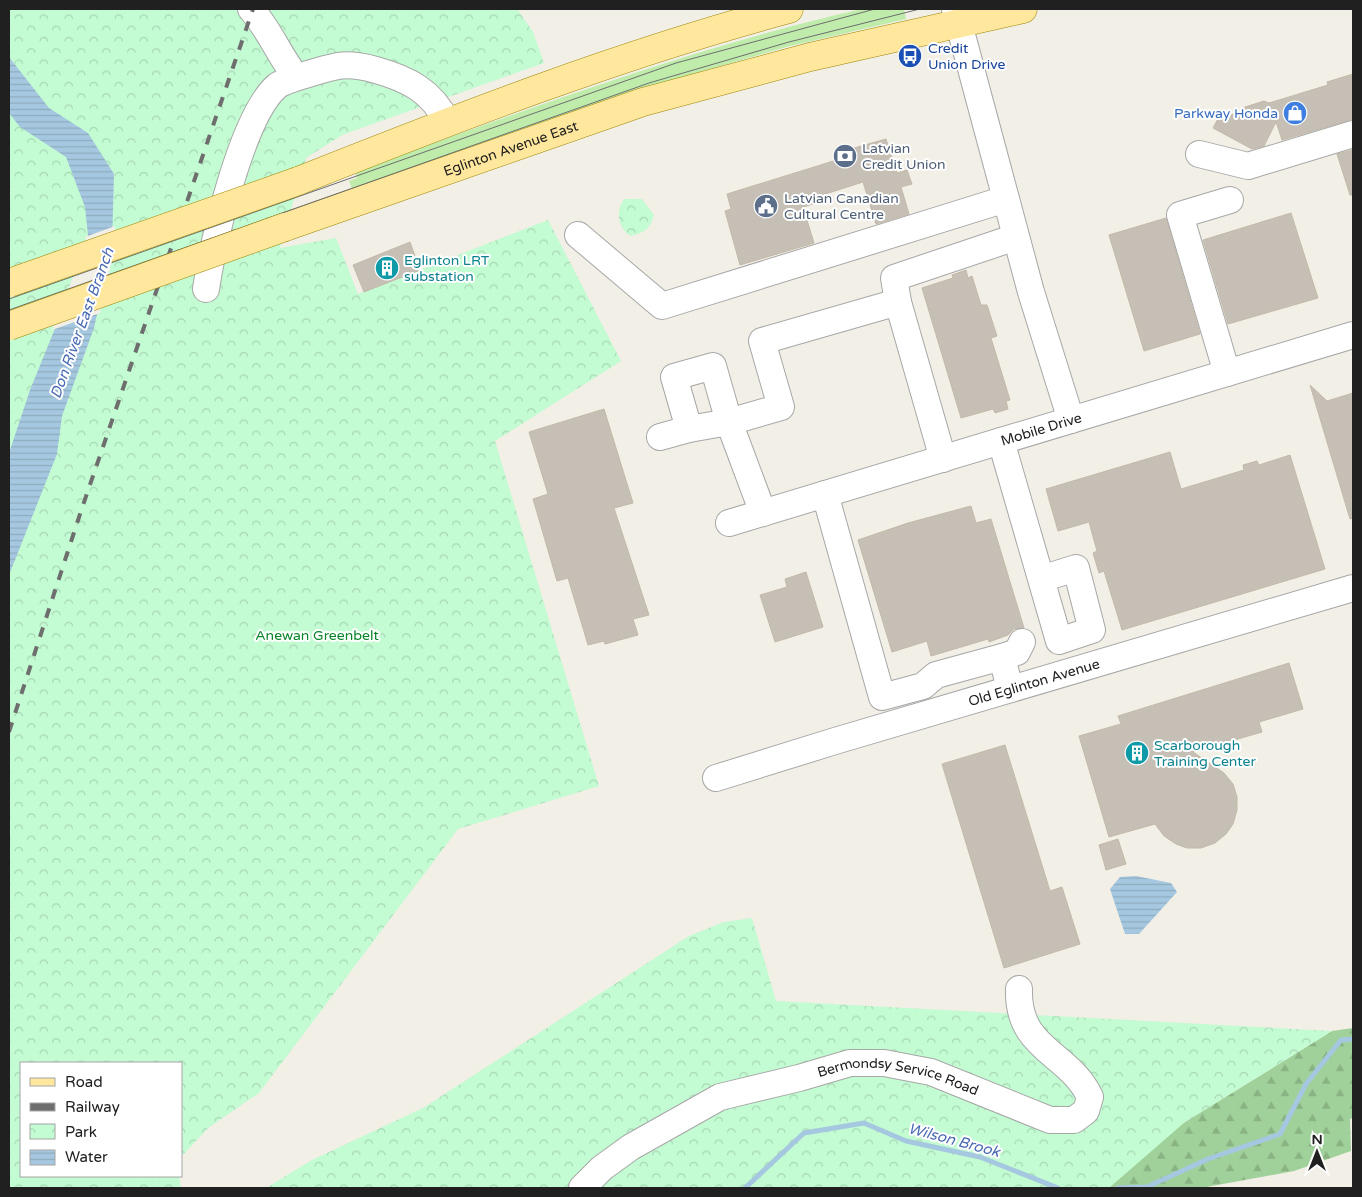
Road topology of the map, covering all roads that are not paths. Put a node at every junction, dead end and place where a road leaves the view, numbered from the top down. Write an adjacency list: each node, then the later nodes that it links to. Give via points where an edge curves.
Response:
1 (251, 9): 5 (street, via 263,22 284,62)
2 (789, 9): 6 (main road, via 629,56)
3 (1024, 9): 4 (main road, Eglinton Avenue East)
4 (956, 15): 9 (street); 16 (main road, Eglinton Avenue East, bridge, via 643,102)
5 (296, 77): 6 (street, via 339,66 365,67 393,75 430,95); 14 (street, via 277,85 260,107 233,175)
6 (447, 122): 13 (main road, bridge, via 298,181)
7 (1353, 134): 8 (street, via 1248,166)
8 (1199, 154)
9 (1006, 200): 11 (street, via 662,306); 12 (street)
10 (1230, 200): 18 (street, via 1180,215)
11 (578, 235)
12 (1016, 237): 15 (street, via 894,278); 19 (street)
13 (9, 283)
14 (206, 289)
15 (898, 302): 20 (street, via 762,341 781,407); 24 (street)
16 (9, 326)
17 (1353, 335): 18 (street, Mobile Drive)
18 (1227, 373): 19 (street, Mobile Drive)
19 (1071, 420): 23 (street, Mobile Drive)
20 (729, 422): 21 (street); 21 (street, via 713,366 674,377); 26 (street)
21 (689, 429): 22 (street)
22 (660, 437)
23 (1001, 441): 24 (street, Mobile Drive); 28 (street)
24 (943, 458): 25 (street, Mobile Drive)
25 (825, 494): 26 (street, Mobile Drive); 30 (street, via 882,697 923,686 936,676 1012,650)
26 (763, 513): 27 (street, Mobile Drive)
27 (729, 523)
28 (1041, 579)
29 (1353, 588): 30 (street, Old Eglinton Avenue)
30 (1010, 689): 31 (street, Old Eglinton Avenue)
31 (716, 778)
32 (1019, 989): 33 (street, Bermondsy Service Road, via 1021,1017 1030,1034 1083,1084 1090,1097 1086,1111 1074,1120 1050,1120 931,1072 884,1063 850,1063 720,1097 631,1147 602,1168)
33 (582, 1188)

